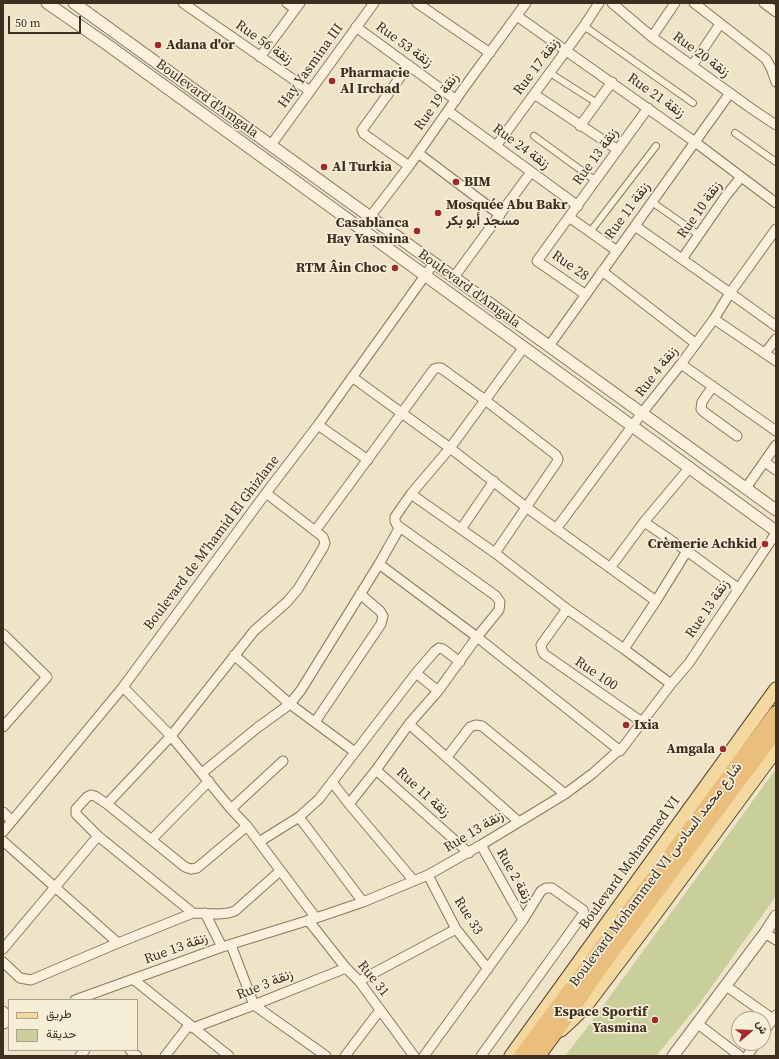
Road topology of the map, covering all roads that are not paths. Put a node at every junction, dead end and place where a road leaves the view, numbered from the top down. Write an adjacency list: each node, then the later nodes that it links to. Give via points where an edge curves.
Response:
1 (47, 3): 50 (street, Boulevard d'Amgala)
2 (74, 3): 39 (street, Boulevard d'Amgala)
3 (183, 3): 20 (street, Rue 56 زنقة)
4 (287, 3): 12 (street)
5 (374, 3): 16 (street, Hay Yasmina III)
6 (417, 3): 19 (street)
7 (526, 3): 13 (street, Rue 19 زنقة)
8 (599, 3): 15 (street, Rue 17 زنقة)
9 (612, 3): 17 (street, Rue 20 زنقة)
10 (675, 3): 17 (street)
11 (694, 3): 14 (street)
12 (297, 6): 20 (street)
13 (517, 16): 18 (street, Rue 21 زنقة); 19 (street, Rue 19 زنقة)
14 (720, 24): 22 (street); 25 (street, via 766,59)
15 (584, 26): 18 (street, Rue 17 زنقة); 31 (street)
16 (356, 27): 21 (street, Rue 53 زنقة); 26 (street, Hay Yasmina III)
17 (652, 37): 22 (street, Rue 20 زنقة)
18 (566, 50): 23 (street, Rue 17 زنقة); 24 (street, Rue 21 زنقة)
19 (490, 53): 29 (street, Rue 19 زنقة)
20 (260, 57): 26 (street, Rue 56 زنقة)
21 (408, 65): 29 (street, Rue 53 زنقة); 45 (street, via 362,130)
22 (692, 66): 28 (street, Rue 20 زنقة)
23 (550, 73): 27 (street, Rue 17 زنقة); 30 (street)
24 (612, 82): 30 (street); 32 (street, Rue 21 زنقة)
25 (776, 82)
26 (310, 91): 39 (street, Hay Yasmina III)
27 (534, 94): 35 (street); 40 (street, Rue 17 زنقة)
28 (730, 94): 34 (street, Rue 20 زنقة); 38 (street, Rue 11 زنقة)
29 (456, 100): 33 (street, Rue 19 زنقة)
30 (596, 103): 35 (street)
31 (693, 104)
32 (648, 108): 38 (street, Rue 21 زنقة); 42 (street, Rue 13 زنقة)
33 (448, 111): 40 (street, Rue 24 زنقة); 43 (street, Rue 19 زنقة)
34 (776, 125)
35 (580, 126): 42 (street)
36 (735, 133): 44 (street)
37 (534, 136): 48 (street)
38 (696, 142): 47 (street, Rue 21 زنقة); 51 (street, Rue 11 زنقة)
39 (271, 145): 49 (street, Boulevard d'Amgala)
40 (496, 146): 46 (street, Rue 24 زنقة)
41 (656, 146): 59 (street)
42 (618, 150): 48 (street, Rue 13 زنقة)
43 (418, 153): 45 (street, Rue 19 زنقة); 54 (street)
44 (776, 162)
45 (409, 166): 55 (street, Rue 19 زنقة)
46 (531, 172): 53 (street, Rue 24 زنقة); 54 (street)
47 (741, 176): 52 (street, Rue 21 زنقة); 60 (street, Rue 10 زنقة)
48 (596, 181): 53 (street, Rue 13 زنقة)
49 (328, 186): 50 (street); 55 (street, Boulevard d'Amgala)
50 (319, 199): 66 (street, Boulevard d'Amgala)
51 (652, 202): 57 (street, Rue 11 زنقة); 60 (street)
52 (776, 203)
53 (578, 206): 56 (street, Rue 13 زنقة)
54 (500, 215): 67 (street)
55 (370, 217): 64 (street, Boulevard d'Amgala)
56 (569, 217): 59 (street); 63 (street, Rue 13 زنقة)
57 (635, 226): 61 (street, Rue 11 زنقة); 62 (street)
58 (776, 229): 68 (street, Rue 4 زنقة)
59 (590, 232): 61 (street)
60 (699, 235): 62 (street, Rue 10 زنقة)
61 (617, 251): 65 (street, Rue 11 زنقة)
62 (682, 259): 68 (street)
63 (537, 261): 69 (street, Rue 28)
64 (434, 263): 66 (street, Boulevard de M'hamid El Ghizlane); 67 (street, Boulevard d'Amgala)
65 (602, 271): 69 (street, Rue 11 زنقة); 73 (street)
66 (425, 276): 75 (street, Boulevard d'Amgala); 79 (street, Boulevard de M'hamid El Ghizlane)
67 (454, 277): 74 (street, Boulevard d'Amgala)
68 (730, 293): 70 (street, Rue 4 زنقة); 71 (street)
69 (586, 295): 74 (street, Rue 11 زنقة)
70 (714, 318): 73 (street, Rue 4 زنقة); 76 (street)
71 (776, 326)
72 (776, 339): 76 (street)
73 (696, 343): 78 (street, Rue 4 زنقة)
74 (549, 346): 83 (street, Boulevard d'Amgala)
75 (524, 347): 81 (street); 85 (street, Boulevard d'Amgala)
76 (765, 353): 77 (street)
77 (776, 361)
78 (681, 364): 80 (street); 83 (street, Rue 4 زنقة)
79 (352, 377): 82 (street); 84 (street, Boulevard de M'hamid El Ghizlane)
80 (713, 386): 86 (street); 87 (street, via 702,402 701,409)
81 (485, 400): 82 (street, via 441,368 437,368); 89 (street); 98 (street, via 558,459)
82 (401, 413): 89 (street); 90 (street)
83 (642, 413): 85 (street, Rue 4 زنقة); 95 (street, Boulevard d'Amgala)
84 (318, 425): 90 (street); 96 (street, Boulevard de M'hamid El Ghizlane)
85 (633, 427): 92 (street, Boulevard d'Amgala); 103 (street, Rue 4 زنقة)
86 (776, 431)
87 (737, 436)
88 (776, 445): 91 (street)
89 (450, 448): 94 (street); 97 (street)
90 (368, 460): 104 (street)
91 (765, 462): 93 (street); 95 (street)
92 (690, 468): 100 (street); 105 (street, Boulevard d'Amgala)
93 (776, 470)
94 (494, 481): 98 (street); 102 (street)
95 (746, 488): 99 (street, Boulevard d'Amgala)
96 (266, 493): 104 (street); 121 (street, Boulevard de M'hamid El Ghizlane)
97 (411, 494): 101 (street, via 395,518); 102 (street)
98 (526, 507): 103 (street); 107 (street)
99 (776, 510)
100 (644, 522): 106 (street); 109 (street)
101 (400, 527): 108 (street); 115 (street, via 498,598 499,610)
102 (461, 528): 107 (street)
103 (556, 529): 109 (street)
104 (315, 531): 117 (street, via 323,537 325,543 298,589 254,631)
105 (776, 532): 110 (street, Rue 13 زنقة)
106 (687, 551): 110 (street); 112 (street)
107 (496, 553): 113 (street)
108 (379, 564): 111 (street); 115 (street)
109 (610, 568): 112 (street)
110 (739, 589): 120 (street, Rue 13 زنقة)
111 (360, 594): 124 (street); 126 (street, via 380,611 383,616 381,624)
112 (656, 601): 116 (street)
113 (567, 609): 116 (street); 127 (street, Rue 100, via 541,645 544,654)
114 (3, 634): 129 (street, via 47,677)
115 (477, 637): 118 (street); 133 (street)
116 (624, 649): 120 (street)
117 (234, 655): 124 (street); 131 (street)
118 (460, 662): 119 (street, via 443,648 439,648); 123 (street)
119 (416, 673): 123 (street); 134 (street)
120 (671, 684): 127 (street, Rue 13 زنقة)
121 (123, 687): 131 (street, Rue 31); 147 (street, Boulevard de M'hamid El Ghizlane)
122 (776, 689): 192 (main road, Boulevard Mohammed VI)
123 (438, 690): 128 (street)
124 (290, 704): 126 (street); 138 (street)
125 (776, 714): 132 (highway, Boulevard Mohammed VI شارع محمد السادس)
126 (315, 722): 134 (street)
127 (642, 722): 133 (street, Rue 13 زنقة, via 620,751)
128 (410, 724): 135 (street); 137 (street)
129 (3, 727)
130 (776, 731): 132 (highway, Boulevard Mohammed VI شارع محمد السادس)
131 (171, 736): 138 (street, Rue 31); 142 (street)
132 (765, 747): 193 (highway, Boulevard Mohammed VI شارع محمد السادس); 194 (highway, Boulevard Mohammed VI شارع محمد السادس)
133 (618, 750): 141 (street, Rue 13 زنقة)
134 (355, 752): 140 (street)
135 (447, 757): 141 (street, via 470,727 482,726); 148 (street)
136 (283, 761): 144 (street)
137 (376, 770): 143 (street); 156 (street, Rue 11 زنقة)
138 (202, 773): 139 (street, Rue 31)
139 (209, 781): 144 (street, Rue 31); 152 (street)
140 (332, 782): 143 (street); 146 (street, via 319,799)
141 (565, 794): 148 (street, Rue 13 زنقة)
142 (107, 804): 151 (street, via 91,796 76,809 76,814); 152 (street)
143 (349, 804): 159 (street)
144 (231, 809): 149 (street, Rue 31)
145 (3, 812): 147 (street)
146 (298, 818): 154 (street); 161 (street)
147 (12, 821): 150 (street, Boulevard de M'hamid El Ghizlane)
148 (519, 822): 155 (street, Rue 13 زنقة)
149 (246, 826): 152 (street, via 197,868 191,869 185,867); 154 (street, Rue 31)
150 (3, 832)
151 (98, 836): 160 (street); 162 (street)
152 (152, 839)
153 (3, 841): 160 (street)
154 (259, 842): 157 (street, Rue 31)
155 (481, 845): 156 (street, Rue 13 زنقة); 166 (street, Rue 2 زنقة)
156 (469, 852): 158 (street, Rue 13 زنقة)
157 (280, 871): 163 (street, via 235,912); 165 (street, Rue 31)
158 (428, 875): 159 (street, Rue 13 زنقة); 167 (street, Rue 33)
159 (414, 881): 161 (street, Rue 13 زنقة)
160 (55, 888): 170 (street); 172 (street)
161 (363, 902): 165 (street, Rue 13 زنقة)
162 (193, 914): 163 (street); 170 (street)
163 (205, 914): 171 (street)
164 (776, 916): 168 (street)
165 (312, 919): 171 (street, Rue 13 زنقة); 174 (street, Rue 31)
166 (523, 920): 175 (street); 191 (street, via 546,888 552,888 584,912)
167 (456, 929): 175 (street, Rue 33); 177 (street)
168 (765, 933): 169 (street); 178 (street)
169 (776, 940)
170 (118, 943): 173 (street, via 31,980 20,978)
171 (226, 946): 176 (street, Rue 13 زنقة); 180 (street)
172 (3, 949)
173 (3, 962)
174 (346, 968): 177 (street, Rue 31); 180 (street, Rue 3 زنقة)
175 (488, 969): 190 (street)
176 (133, 979): 179 (street, Rue 13 زنقة); 184 (street)
177 (358, 981): 181 (street, Rue 31)
178 (726, 986): 182 (street); 183 (street)
179 (78, 999)
180 (254, 1005): 184 (street, Rue 3 زنقة); 187 (street)
181 (380, 1010): 188 (street); 189 (street, Rue 31)
182 (775, 1017)
183 (698, 1024): 195 (street); 196 (street)
184 (191, 1026): 185 (street); 186 (street)
185 (165, 1056)
186 (229, 1056)
187 (326, 1056)
188 (345, 1056)
189 (414, 1056)
190 (424, 1056)
191 (481, 1056)
192 (511, 1056)
193 (521, 1056)
194 (538, 1056)
195 (673, 1056)
196 (740, 1056)

